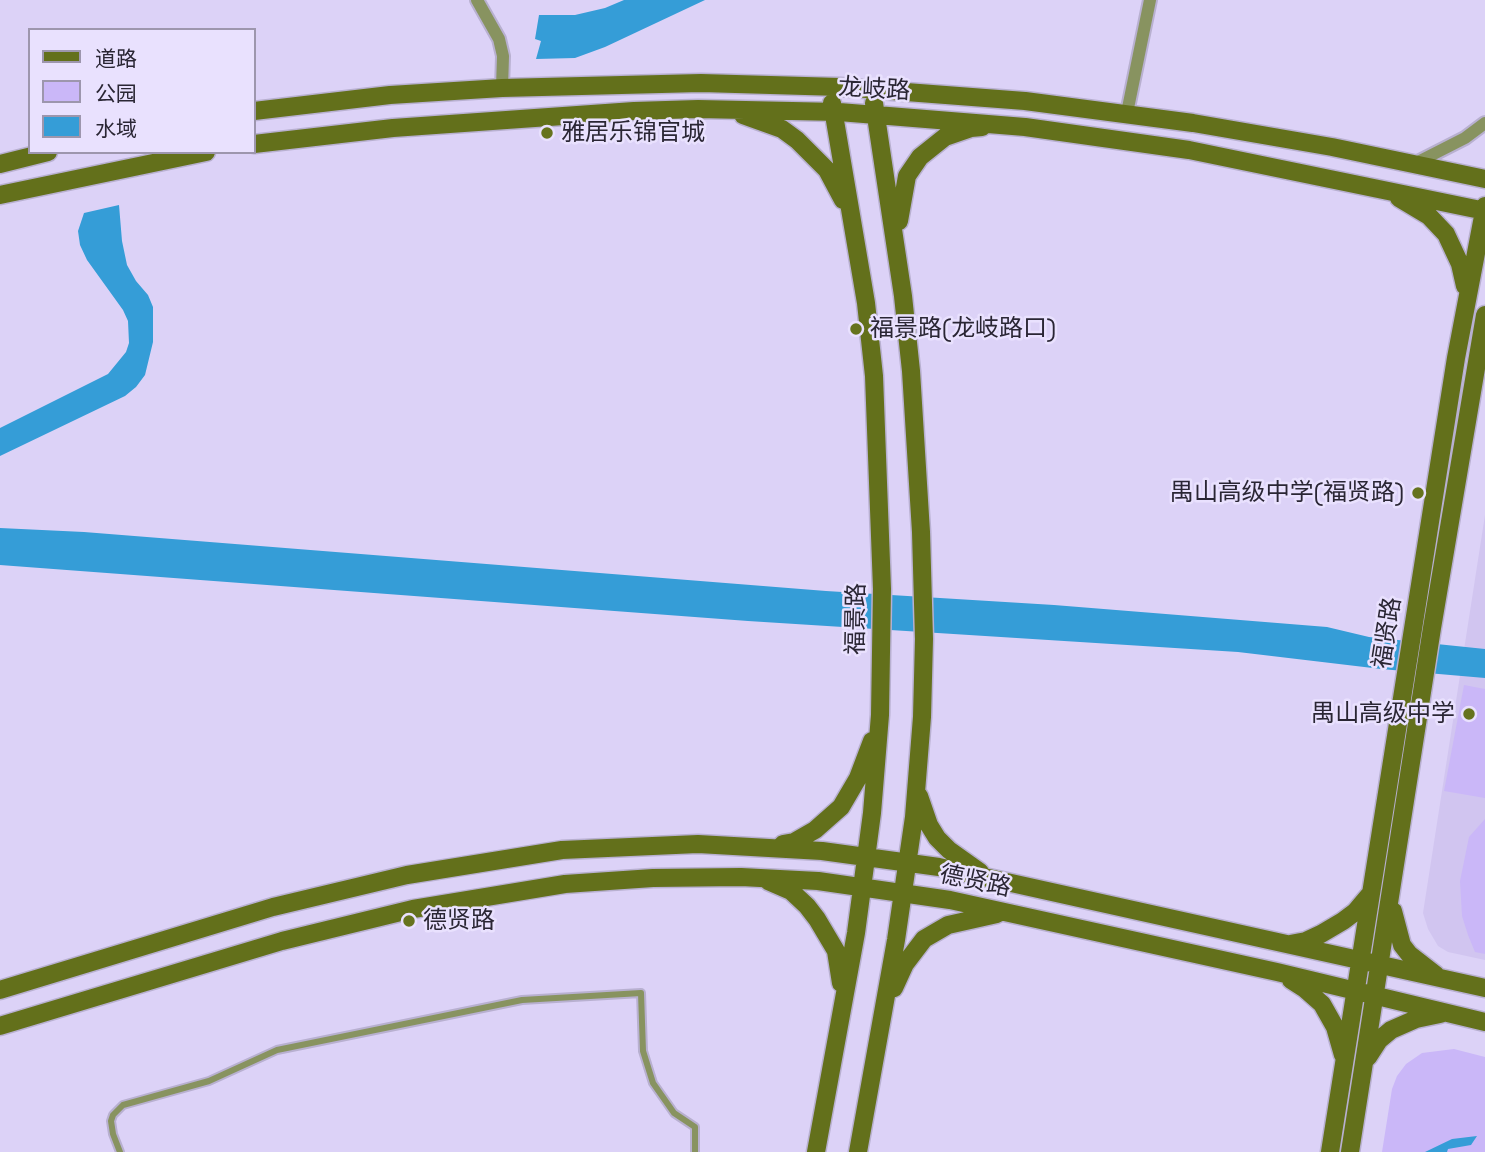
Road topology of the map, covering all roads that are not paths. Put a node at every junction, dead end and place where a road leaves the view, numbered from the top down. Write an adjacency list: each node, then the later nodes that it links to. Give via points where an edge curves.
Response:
1 (477, 0): 4 (street, via 499,39)
2 (1150, 0): 9 (street)
3 (827, 86): 4 (street, 龙岐路, via 687,83); 5 (street, 龙岐路); 8 (street, 福景路)
4 (502, 88): 7 (street, 龙岐路)
5 (872, 88): 9 (street, 龙岐路); 10 (street)
6 (723, 109): 8 (street, 龙岐路); 13 (street, 龙岐路, via 406,127); 22 (street, via 766,122 797,140 827,170)
7 (256, 111)
8 (834, 111): 10 (street, 龙岐路); 22 (street, 福景路)
9 (1127, 113): 17 (street, 龙岐路)
10 (876, 114): 12 (street, 龙岐路); 23 (street)
11 (1485, 123): 17 (street)
12 (1007, 125): 19 (street, 龙岐路, via 1189,150); 23 (street, via 971,128 945,137 920,157 902,191)
13 (256, 144)
14 (40, 154): 16 (street)
15 (196, 154): 20 (street)
16 (0, 164)
17 (1414, 164): 18 (street, 龙岐路)
18 (1485, 179)
19 (1387, 191): 21 (street, 龙岐路); 24 (street, via 1430,216 1446,234 1460,264)
20 (0, 195)
21 (1484, 209): 24 (street, 福贤路)
22 (852, 221): 26 (street, 福景路, via 874,376 882,589)
23 (898, 263): 27 (street, via 911,371 924,591)
24 (1467, 300): 35 (street, 福贤路)
25 (1485, 315): 36 (street, 福贤路)
26 (880, 718): 28 (street, via 858,778 841,807 794,842); 29 (street, 福景路)
27 (916, 788): 30 (street); 32 (street, via 937,838 965,863)
28 (769, 847): 29 (street, 德贤路); 44 (street, 德贤路, via 698,844 562,850 407,875 273,907)
29 (866, 856): 30 (street, 德贤路); 33 (street, 福景路)
30 (906, 862): 32 (street, 德贤路); 34 (street)
31 (759, 877): 33 (street, 德贤路); 47 (street, via 790,891 817,919 836,951); 51 (street, 德贤路, via 565,884 413,909 282,941)
32 (993, 879): 38 (street, 德贤路)
33 (862, 887): 34 (street, 德贤路); 47 (street, 福景路)
34 (902, 892): 37 (street, 德贤路); 48 (street)
35 (1371, 893): 38 (street, via 1343,922 1306,941); 39 (street, 福贤路)
36 (1391, 897): 40 (street, 福贤路); 42 (street, via 1402,945)
37 (1004, 913): 41 (street, 德贤路); 48 (street, via 948,925 924,939 905,964)
38 (1287, 944): 39 (street, 德贤路)
39 (1360, 960): 40 (street, 德贤路); 45 (street, 福贤路)
40 (1380, 964): 42 (street, 德贤路); 46 (street, 福贤路)
41 (1279, 973): 45 (street, 德贤路); 53 (street, via 1322,1004 1335,1027 1343,1055)
42 (1440, 978): 43 (street, 德贤路)
43 (1485, 988)
44 (0, 990)
45 (1354, 991): 46 (street, 德贤路); 53 (street, 福贤路)
46 (1375, 996): 49 (street, 德贤路); 52 (street, 福贤路)
47 (843, 1002): 56 (street, 福景路)
48 (883, 1010): 57 (street)
49 (1449, 1013): 50 (street, 德贤路); 52 (street, via 1427,1015 1391,1030)
50 (1485, 1022)
51 (0, 1026)
52 (1364, 1063): 59 (street, 福贤路)
53 (1342, 1071): 58 (street, 福贤路)
54 (120, 1152): 55 (lane, via 111,1121 123,1105 209,1081 278,1050 522,1000 641,993 643,1051 653,1083 674,1113 695,1127)
55 (695, 1152)
56 (816, 1152)
57 (858, 1152)
58 (1329, 1152)
59 (1350, 1152)

